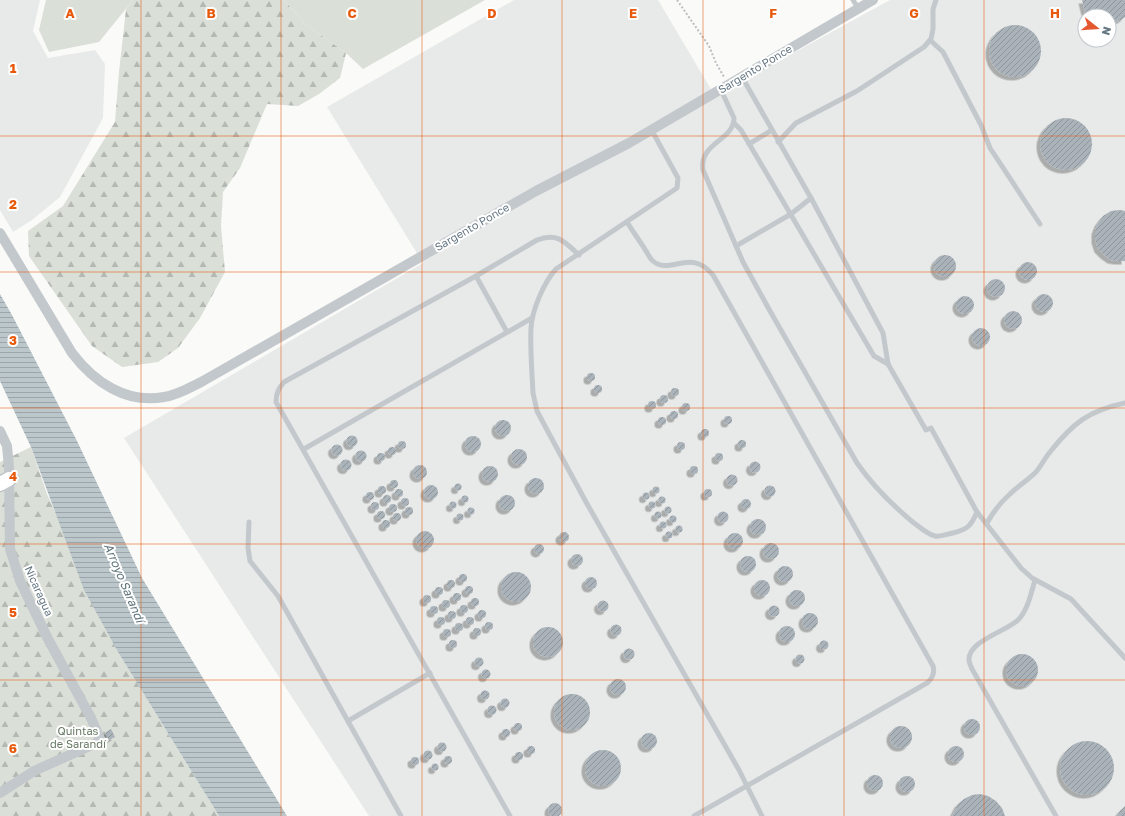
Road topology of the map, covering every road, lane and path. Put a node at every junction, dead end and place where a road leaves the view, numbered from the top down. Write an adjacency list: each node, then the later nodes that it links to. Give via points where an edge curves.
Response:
1 (677, 0): 7 (path, via 709,46)
2 (873, 0): 4 (street, Sargento Ponce)
3 (936, 0): 5 (lane)
4 (856, 4): 6 (street, Sargento Ponce)
5 (930, 40): 11 (lane, via 924,47 857,91 796,123); 16 (lane, via 943,52 981,125 990,148)
6 (742, 78): 7 (street, Sargento Ponce); 10 (lane)
7 (725, 87): 8 (lane); 9 (street, Sargento Ponce)
8 (734, 123): 12 (lane); 18 (lane, via 732,128 708,150 702,163)
9 (651, 129): 15 (lane, via 678,178 677,188); 17 (street, Sargento Ponce, via 629,143 536,190 203,381 180,393 164,397 149,399 120,393 106,386 82,366)
10 (772, 130): 11 (lane); 12 (lane)
11 (778, 142): 13 (lane)
12 (750, 144): 14 (lane)
13 (811, 198): 14 (lane); 23 (lane, via 883,334)
14 (791, 214): 18 (lane); 23 (lane, via 874,356)
15 (627, 222): 19 (lane); 35 (lane, via 653,261 667,266 686,262 699,263 713,275 934,670 932,678 927,683)
16 (1040, 224)
17 (0, 233)
18 (736, 246): 28 (lane, via 770,311 864,474 899,511 926,533 941,536 965,530)
19 (578, 255): 20 (lane, via 564,241 551,237 544,238); 21 (lane, via 550,275)
20 (476, 276): 22 (lane); 26 (lane, via 284,382 276,395 276,402)
21 (532, 318): 22 (lane); 35 (lane, via 533,393 537,411)
22 (507, 332): 26 (lane)
23 (888, 364): 28 (lane, via 926,430 930,428)
24 (1125, 403): 30 (lane, via 1107,407 1074,425 1060,439 1036,472 1009,494)
25 (0, 431): 27 (street, Nicaragua, via 7,446 9,467)
26 (304, 449): 33 (lane)
27 (5, 482): 36 (street, Nicaragua, via 10,549 20,581 101,741 34,771)
28 (977, 512): 30 (lane)
29 (249, 522): 34 (lane, via 250,561 278,596)
30 (987, 523): 31 (lane, via 1021,568)
31 (1035, 580): 32 (lane, via 1072,599); 41 (lane, via 1024,612 1018,621 976,646 969,660)
32 (1125, 658)
33 (430, 673): 34 (lane); 38 (lane)
34 (348, 721): 37 (lane)
35 (747, 786): 39 (lane); 40 (lane)
36 (0, 793)
37 (401, 816)
38 (510, 816)
39 (694, 816)
40 (762, 816)
41 (1056, 816)

